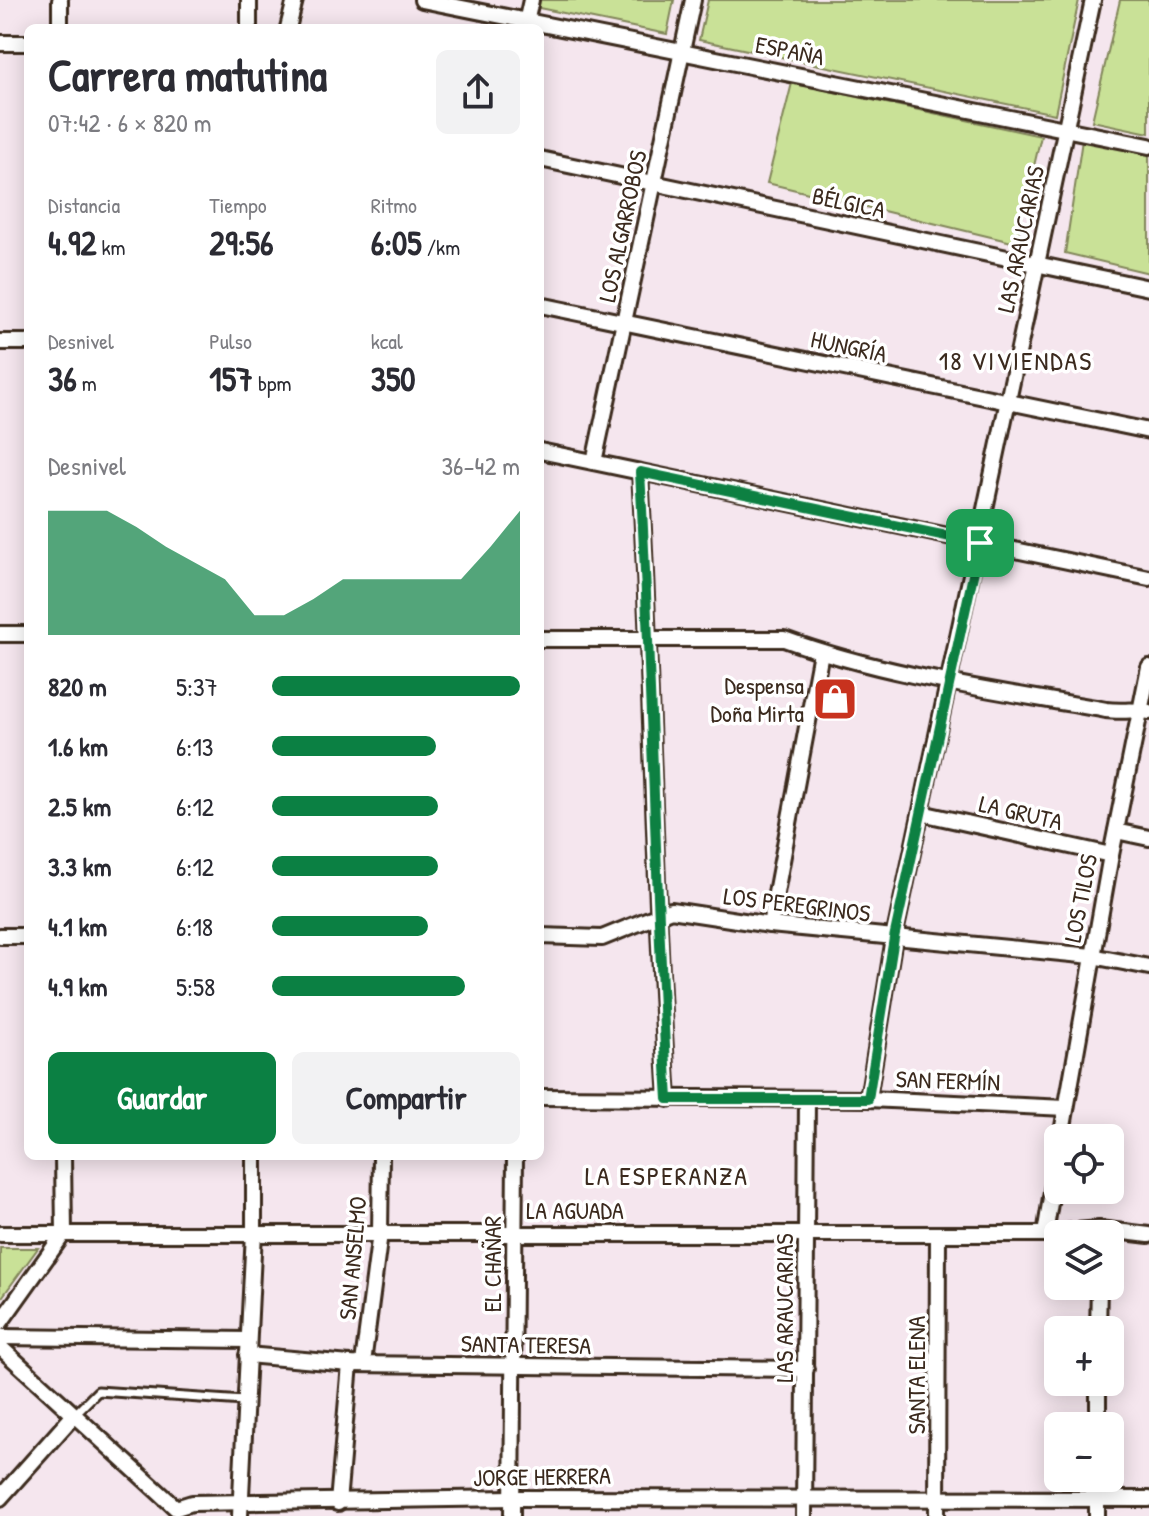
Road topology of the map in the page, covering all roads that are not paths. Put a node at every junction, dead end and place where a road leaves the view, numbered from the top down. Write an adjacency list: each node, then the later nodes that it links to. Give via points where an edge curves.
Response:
1 (60, 0): 8 (street)
2 (249, 0): 9 (street)
3 (295, 0): 10 (street)
4 (422, 0): 11 (street, ESPAÑA)
5 (531, 0): 11 (street)
6 (693, 0): 15 (street, LOS ALGARROBOS)
7 (1093, 0): 16 (street, LAS ARAUCARIAS)
8 (60, 24)
9 (249, 24)
10 (289, 24)
11 (526, 24)
12 (544, 27): 15 (street, ESPAÑA)
13 (0, 43): 14 (street)
14 (24, 43)
15 (682, 51): 16 (street, ESPAÑA); 19 (street, LOS ALGARROBOS)
16 (1066, 128): 17 (street, ESPAÑA); 20 (street, LAS ARAUCARIAS)
17 (1149, 146)
18 (544, 160): 19 (street, BÉLGICA)
19 (653, 182): 20 (street, BÉLGICA); 23 (street, LOS ALGARROBOS)
20 (1037, 265): 21 (street, BÉLGICA); 26 (street, LAS ARAUCARIAS)
21 (1149, 288)
22 (544, 306): 23 (street, HUNGRÍA)
23 (624, 322): 26 (street, HUNGRÍA); 29 (street, LOS ALGARROBOS)
24 (0, 342): 25 (street)
25 (24, 342)
26 (1009, 402): 27 (street, HUNGRÍA); 31 (street, LAS ARAUCARIAS)
27 (1149, 431)
28 (544, 452): 29 (street)
29 (594, 462): 30 (street)
30 (640, 472): 31 (street); 36 (street)
31 (980, 543): 32 (street); 39 (street, LAS ARAUCARIAS)
32 (1149, 578)
33 (0, 634): 34 (street)
34 (24, 634)
35 (544, 639): 36 (street)
36 (650, 642): 37 (street, via 784,639); 45 (street)
37 (821, 652): 39 (street); 46 (street)
38 (1149, 667): 40 (street, LOS TILOS)
39 (950, 680): 40 (street, via 1112,711); 41 (street, LAS ARAUCARIAS)
40 (1145, 711): 42 (street, LOS TILOS)
41 (921, 813): 44 (street, LA GRUTA); 50 (street, LAS ARAUCARIAS)
42 (1116, 831): 43 (street); 44 (street, LOS TILOS)
43 (1149, 838)
44 (1111, 855): 51 (street, LOS TILOS)
45 (656, 915): 46 (street, LOS PEREGRINOS, via 671,910); 49 (street, LOS PEREGRINOS, via 602,938); 54 (street)
46 (770, 925): 50 (street, LOS PEREGRINOS)
47 (0, 936): 48 (street)
48 (24, 936)
49 (544, 936)
50 (894, 938): 51 (street, LOS PEREGRINOS); 56 (street, LAS ARAUCARIAS)
51 (1092, 956): 52 (street, LOS PEREGRINOS); 57 (street, LOS TILOS)
52 (1149, 967)
53 (544, 1097): 54 (street, SAN FERMÍN)
54 (668, 1099): 55 (street, SAN FERMÍN)
55 (807, 1099): 56 (street, SAN FERMÍN); 68 (street, LAS ARAUCARIAS)
56 (868, 1099): 57 (street, SAN FERMÍN)
57 (1066, 1108): 58 (street, LOS TILOS)
58 (1063, 1124)
59 (63, 1160): 65 (street)
60 (254, 1160): 63 (street)
61 (381, 1160): 66 (street, SAN ANSELMO)
62 (515, 1160): 64 (street, EL CHAÑAR)
63 (254, 1232): 65 (street, LA AGUADA); 66 (street, LA AGUADA); 76 (street)
64 (515, 1232): 66 (street, LA AGUADA); 68 (street, LA AGUADA); 78 (street, EL CHAÑAR)
65 (64, 1233): 67 (street, LA AGUADA); 73 (street)
66 (380, 1233): 77 (street, SAN ANSELMO)
67 (0, 1234)
68 (806, 1234): 69 (street, LA AGUADA); 79 (street, LAS ARAUCARIAS)
69 (938, 1234): 70 (street, LA AGUADA); 86 (street, SANTA ELENA)
70 (1044, 1234)
71 (1124, 1234): 72 (street, LA AGUADA)
72 (1149, 1235)
73 (0, 1323)
74 (0, 1337): 76 (street, SANTA TERESA)
75 (0, 1347): 81 (street, JORGE HERRERA)
76 (247, 1347): 77 (street, SANTA TERESA); 80 (street)
77 (357, 1364): 78 (street, SANTA TERESA); 89 (street, SAN ANSELMO)
78 (514, 1366): 79 (street, SANTA TERESA); 84 (street, EL CHAÑAR)
79 (806, 1369): 85 (street, LAS ARAUCARIAS)
80 (244, 1401): 81 (lane, via 98,1391); 90 (street)
81 (74, 1415): 83 (street); 91 (street, JORGE HERRERA)
82 (1097, 1492): 88 (street)
83 (0, 1498)
84 (512, 1498): 85 (street, JORGE HERRERA); 89 (street, JORGE HERRERA); 92 (street, EL CHAÑAR)
85 (805, 1498): 86 (street, JORGE HERRERA); 93 (street, LAS ARAUCARIAS)
86 (937, 1499): 88 (street, JORGE HERRERA); 94 (street, SANTA ELENA)
87 (1149, 1499): 88 (street, JORGE HERRERA)
88 (1097, 1500): 95 (street)
89 (338, 1503): 90 (street, JORGE HERRERA)
90 (240, 1509): 91 (street, JORGE HERRERA, via 192,1503)
91 (172, 1512)
92 (512, 1516)
93 (804, 1516)
94 (937, 1516)
95 (1097, 1516)

